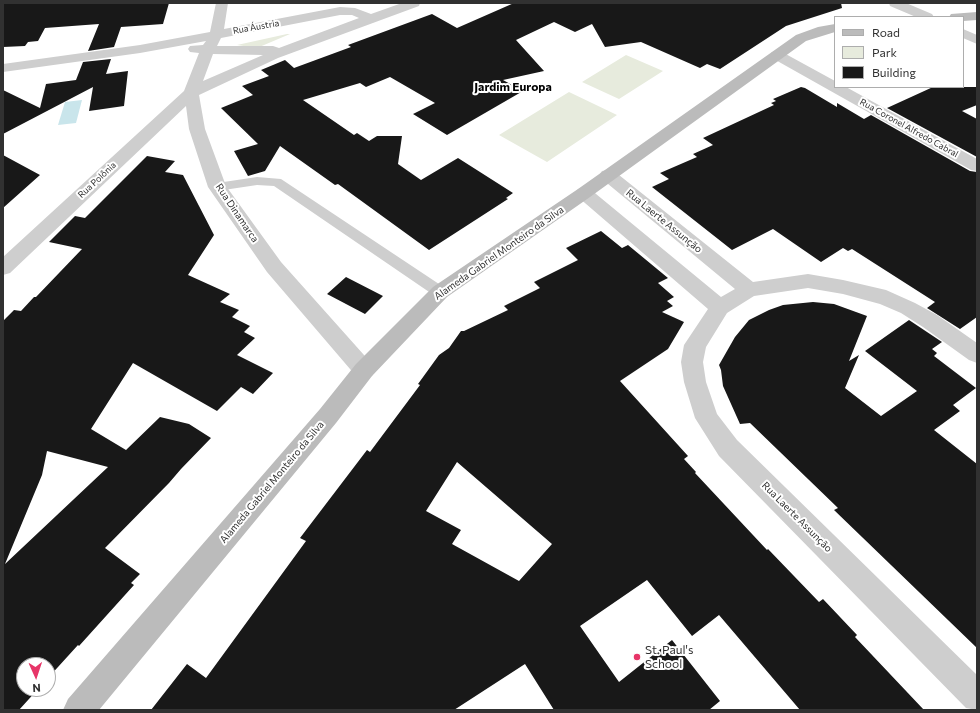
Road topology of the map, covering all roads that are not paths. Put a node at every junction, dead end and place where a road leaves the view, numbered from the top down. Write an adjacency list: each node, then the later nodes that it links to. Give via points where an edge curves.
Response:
1 (414, 3): 7 (street, Rua Áustria)
2 (895, 3): 4 (street)
3 (221, 8): 10 (street, Rua Dinamarca); 14 (street, via 208,23)
4 (925, 16)
5 (977, 16): 6 (street)
6 (964, 17)
7 (369, 19): 8 (street, Rua Áustria, via 352,10); 13 (street, Rua Áustria)
8 (290, 21): 10 (street, Rua Áustria); 13 (street, via 308,32)
9 (834, 28): 17 (street, Alameda Gabriel Monteiro da Silva, via 801,38)
10 (216, 34): 14 (street, Rua Áustria); 16 (street, Rua Dinamarca)
11 (964, 34): 12 (street)
12 (977, 40)
13 (308, 42): 15 (street, Rua Áustria)
14 (171, 46): 16 (street, via 189,53); 18 (street, Rua Áustria)
15 (290, 48): 16 (street, Rua Áustria); 21 (street, Rua Áustria, via 220,78)
16 (205, 55): 21 (street, Rua Dinamarca)
17 (777, 55): 19 (street, Rua Coronel Alfredo Cabral); 25 (street, Alameda Gabriel Monteiro da Silva)
18 (3, 68)
19 (834, 87)
20 (836, 88): 24 (street, Rua Coronel Alfredo Cabral)
21 (192, 94): 22 (street, Rua Dinamarca); 23 (street, Rua Polônia)
22 (186, 127): 23 (street); 26 (street, Rua Dinamarca)
23 (155, 128): 28 (street, Rua Polônia)
24 (977, 166)
25 (608, 175): 27 (street, Alameda Gabriel Monteiro da Silva); 29 (street, Rua Laerte Assunção)
26 (217, 187): 30 (lane, via 257,181 277,182); 33 (street, Rua Dinamarca, via 274,267)
27 (584, 193): 30 (street, Alameda Gabriel Monteiro da Silva); 31 (street)
28 (3, 268)
29 (749, 290): 31 (street, Rua Laerte Assunção); 32 (street, via 808,281 886,298 930,321)
30 (440, 292): 33 (street, Alameda Gabriel Monteiro da Silva)
31 (720, 308): 34 (street, Rua Laerte Assunção, via 695,345 692,362 695,382 707,418 728,448)
32 (977, 354)
33 (364, 370): 35 (street, Alameda Gabriel Monteiro da Silva)
34 (977, 697)
35 (79, 710)

